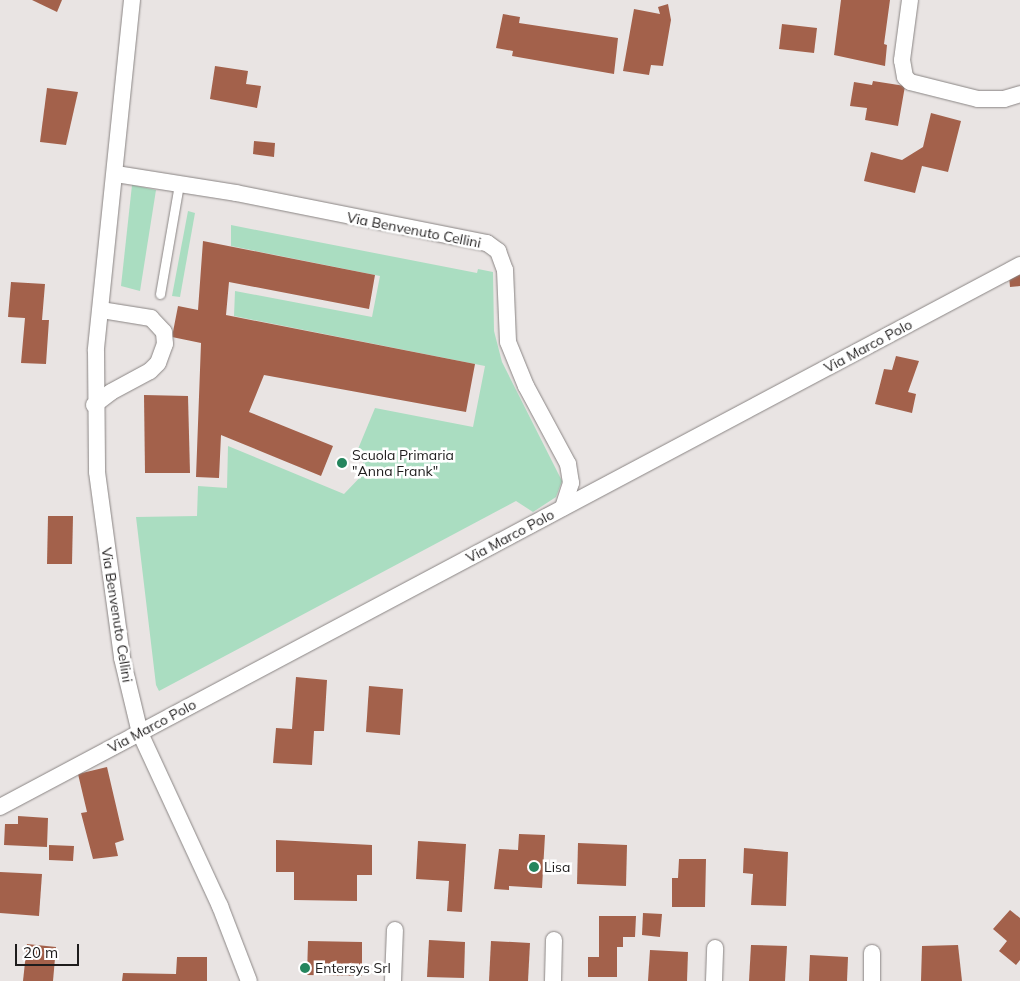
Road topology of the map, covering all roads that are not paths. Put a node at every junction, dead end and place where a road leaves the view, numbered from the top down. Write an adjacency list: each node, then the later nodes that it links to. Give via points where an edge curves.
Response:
1 (132, 0): 4 (street, Via Benvenuto Cellini)
2 (910, 0): 3 (street, via 902,60 905,77 910,82 978,99 1004,99)
3 (1020, 94)
4 (116, 174): 5 (street, Via Benvenuto Cellini); 8 (street, Via Benvenuto Cellini)
5 (179, 184): 7 (lane); 10 (street, Via Benvenuto Cellini, via 487,243 498,250 505,270 508,342 526,386 568,464 571,483)
6 (1020, 265): 10 (street, Via Marco Polo)
7 (160, 294)
8 (101, 310): 9 (street, Via Benvenuto Cellini); 9 (street, via 151,318 164,332 165,344 158,363 150,371)
9 (94, 405): 11 (street, Via Benvenuto Cellini, via 97,472 110,578 122,658)
10 (563, 508): 11 (street, Via Marco Polo)
11 (140, 733): 12 (street, Via Marco Polo); 17 (street, Via Benvenuto Cellini, via 220,906)
12 (0, 807)
13 (395, 930): 18 (street)
14 (554, 940): 19 (street)
15 (715, 948): 20 (street)
16 (872, 953): 21 (street)
17 (249, 981)
18 (393, 981)
19 (553, 981)
20 (714, 981)
21 (872, 981)

